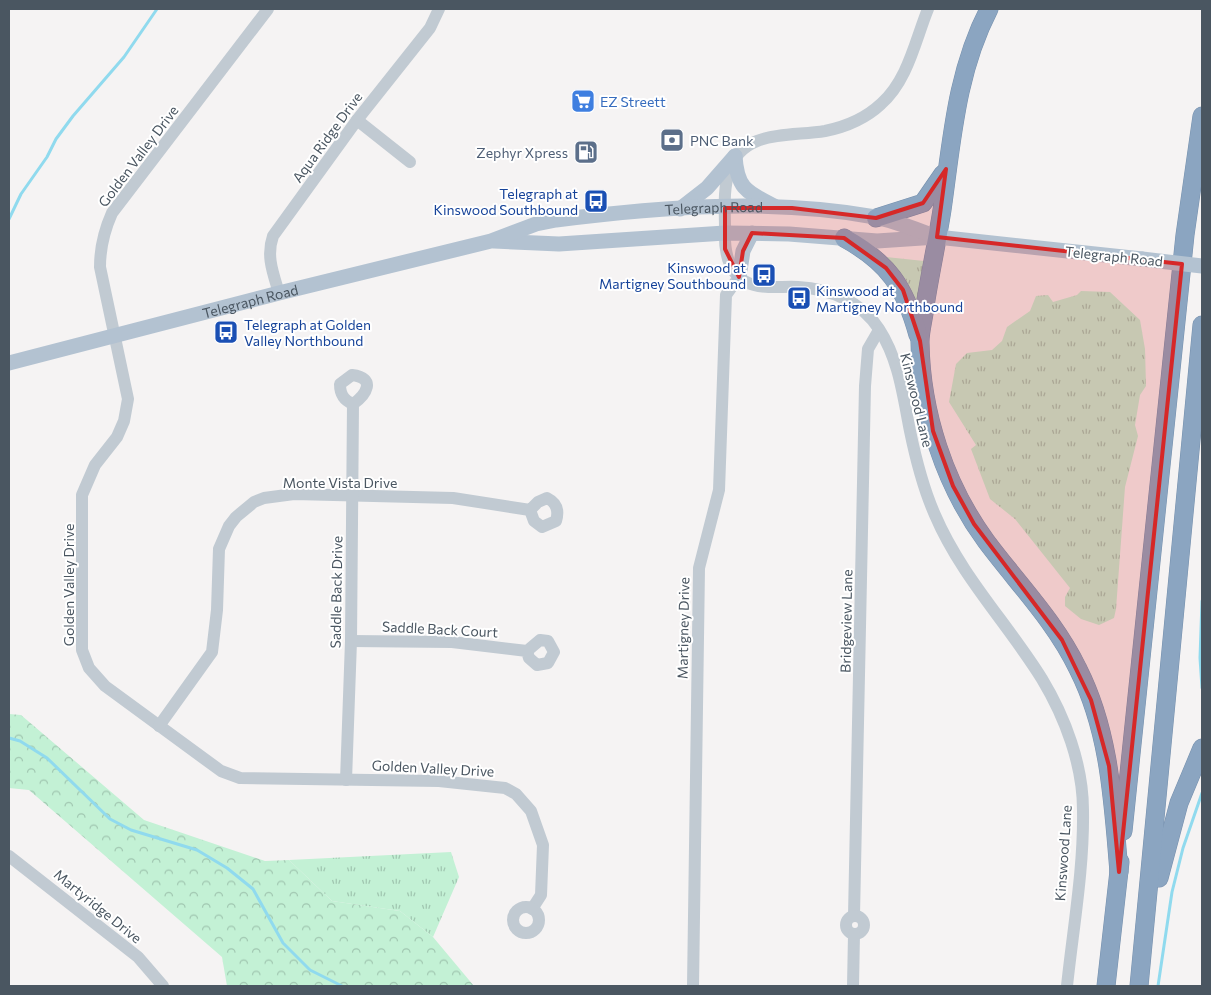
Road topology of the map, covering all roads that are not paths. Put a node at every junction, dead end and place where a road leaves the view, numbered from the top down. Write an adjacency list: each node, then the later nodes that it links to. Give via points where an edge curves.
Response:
1 (268, 9): 24 (street, Golden Valley Drive, via 112,213 100,249 100,267)
2 (439, 9): 6 (street, Aqua Ridge Drive, via 430,28)
3 (928, 9): 7 (street, via 901,77 881,104 867,115 840,127 758,140 747,144)
4 (990, 9): 9 (highway, via 973,43 961,82)
5 (1202, 116): 36 (highway, via 1185,235)
6 (357, 120): 8 (street); 21 (street, Aqua Ridge Drive, via 273,236 269,258)
7 (736, 156): 10 (street, via 728,174); 11 (main road, via 736,170 743,189); 12 (main road, via 707,188)
8 (410, 162)
9 (946, 169): 13 (highway, via 923,203); 16 (highway)
10 (725, 208): 11 (main road, Telegraph Road); 12 (main road, Telegraph Road); 14 (street)
11 (778, 208): 13 (main road, Telegraph Road)
12 (680, 209): 18 (main road, Telegraph Road, via 556,220)
13 (876, 218): 16 (main road, Telegraph Road)
14 (724, 233): 15 (main road, Telegraph Road); 18 (main road, Telegraph Road, via 559,244); 20 (street, via 728,259)
15 (752, 233): 17 (main road, Telegraph Road); 20 (main road, via 743,251)
16 (937, 237): 17 (main road, Telegraph Road, via 891,241); 19 (main road, Telegraph Road, bridge); 25 (highway)
17 (844, 238): 25 (highway, via 863,248 894,278 908,301)
18 (491, 241): 21 (main road, Telegraph Road)
19 (1202, 266)
20 (739, 277): 23 (street, Kinswood Lane, via 754,286 799,287 833,294 866,313); 40 (street, Martigney Drive, via 726,294 719,490 699,568)
21 (279, 293): 24 (main road, Telegraph Road)
22 (1202, 325): 38 (highway)
23 (879, 330): 41 (street, Bridgeview Lane, via 868,349 865,386 854,916 864,924 860,932 854,934); 42 (street, Kinswood Lane, via 897,370 918,469 936,517 963,566 1044,682 1071,742 1083,809)
24 (113, 335): 26 (main road, Telegraph Road); 32 (street, Golden Valley Drive, via 128,399 118,437 95,465 82,495 82,650 96,677)
25 (920, 341): 36 (highway, via 933,430 953,486 974,524 1062,640 1079,669 1091,700 1109,766)
26 (9, 363)
27 (353, 404): 28 (street, Saddle Back Drive)
28 (353, 496): 29 (street, Monte Vista Drive, via 453,498); 30 (street, Saddle Back Drive); 32 (street, Monte Vista Drive, via 294,494 264,498 236,517 219,549 212,652)
29 (530, 510)
30 (351, 640): 31 (street, Saddle Back Court, via 452,642); 34 (street, Saddle Back Drive)
31 (527, 650)
32 (159, 726): 34 (street, Golden Valley Drive, via 230,776)
33 (1202, 748): 38 (highway, via 1176,812)
34 (346, 780): 37 (street, Golden Valley Drive, via 461,782 494,785 516,794 531,811 543,845 541,895)
35 (9, 856): 39 (street, Martyridge Drive, via 138,958)
36 (1118, 872): 43 (highway)
37 (532, 909)
38 (1144, 937): 44 (highway)
39 (163, 986)
40 (693, 986)
41 (853, 986)
42 (1067, 986)
43 (1106, 986)
44 (1139, 986)

